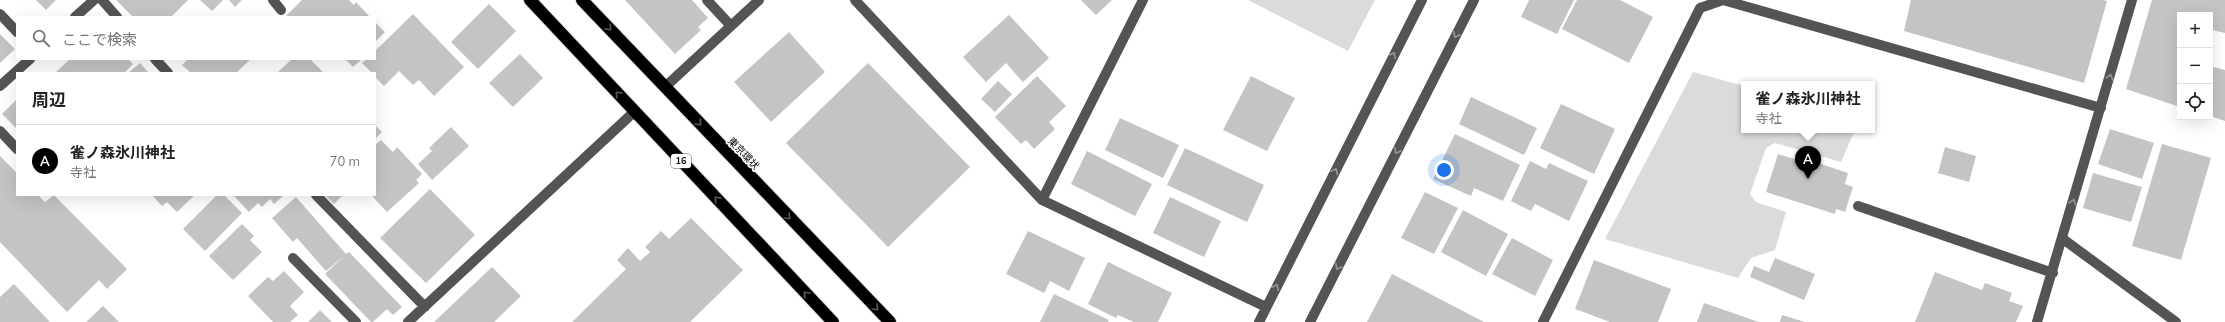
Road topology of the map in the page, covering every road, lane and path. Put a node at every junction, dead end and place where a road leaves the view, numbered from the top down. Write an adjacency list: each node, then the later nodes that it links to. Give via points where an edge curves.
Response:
1 (94, 0): 15 (street)
2 (102, 0): 16 (street)
3 (273, 0): 13 (street)
4 (530, 0): 25 (highway, 16, one-way to 4)
5 (582, 0): 23 (highway, 東京環状, one-way to 23)
6 (707, 0): 17 (street)
7 (759, 0): 17 (street)
8 (856, 0): 29 (street)
9 (1144, 0): 29 (street)
10 (1422, 0): 35 (street, one-way to 10)
11 (1474, 0): 41 (street, one-way to 41)
12 (2132, 0): 24 (street, one-way to 12)
13 (282, 10)
14 (0, 14): 18 (street)
15 (77, 16)
16 (116, 16)
17 (731, 26): 23 (street)
18 (16, 31)
19 (29, 60): 22 (street)
20 (156, 60): 21 (street)
21 (167, 72)
22 (0, 86)
23 (665, 87): 39 (highway, 東京環状, one-way to 39)
24 (2101, 108): 31 (street, one-way to 24); 42 (street, via 1723,0 1700,8)
25 (634, 112): 34 (street); 38 (highway, 16, one-way to 25)
26 (0, 131): 27 (street)
27 (16, 148)
28 (317, 196): 34 (street)
29 (1042, 200): 35 (street)
30 (1858, 206): 33 (street)
31 (2063, 240): 33 (street); 44 (street)
32 (292, 258): 36 (street)
33 (2053, 273): 43 (street)
34 (425, 307): 37 (street)
35 (1266, 307): 40 (street)
36 (356, 322)
37 (408, 322)
38 (833, 322)
39 (890, 322)
40 (1258, 322)
41 (1310, 322)
42 (1543, 322)
43 (2038, 322)
44 (2176, 322)

